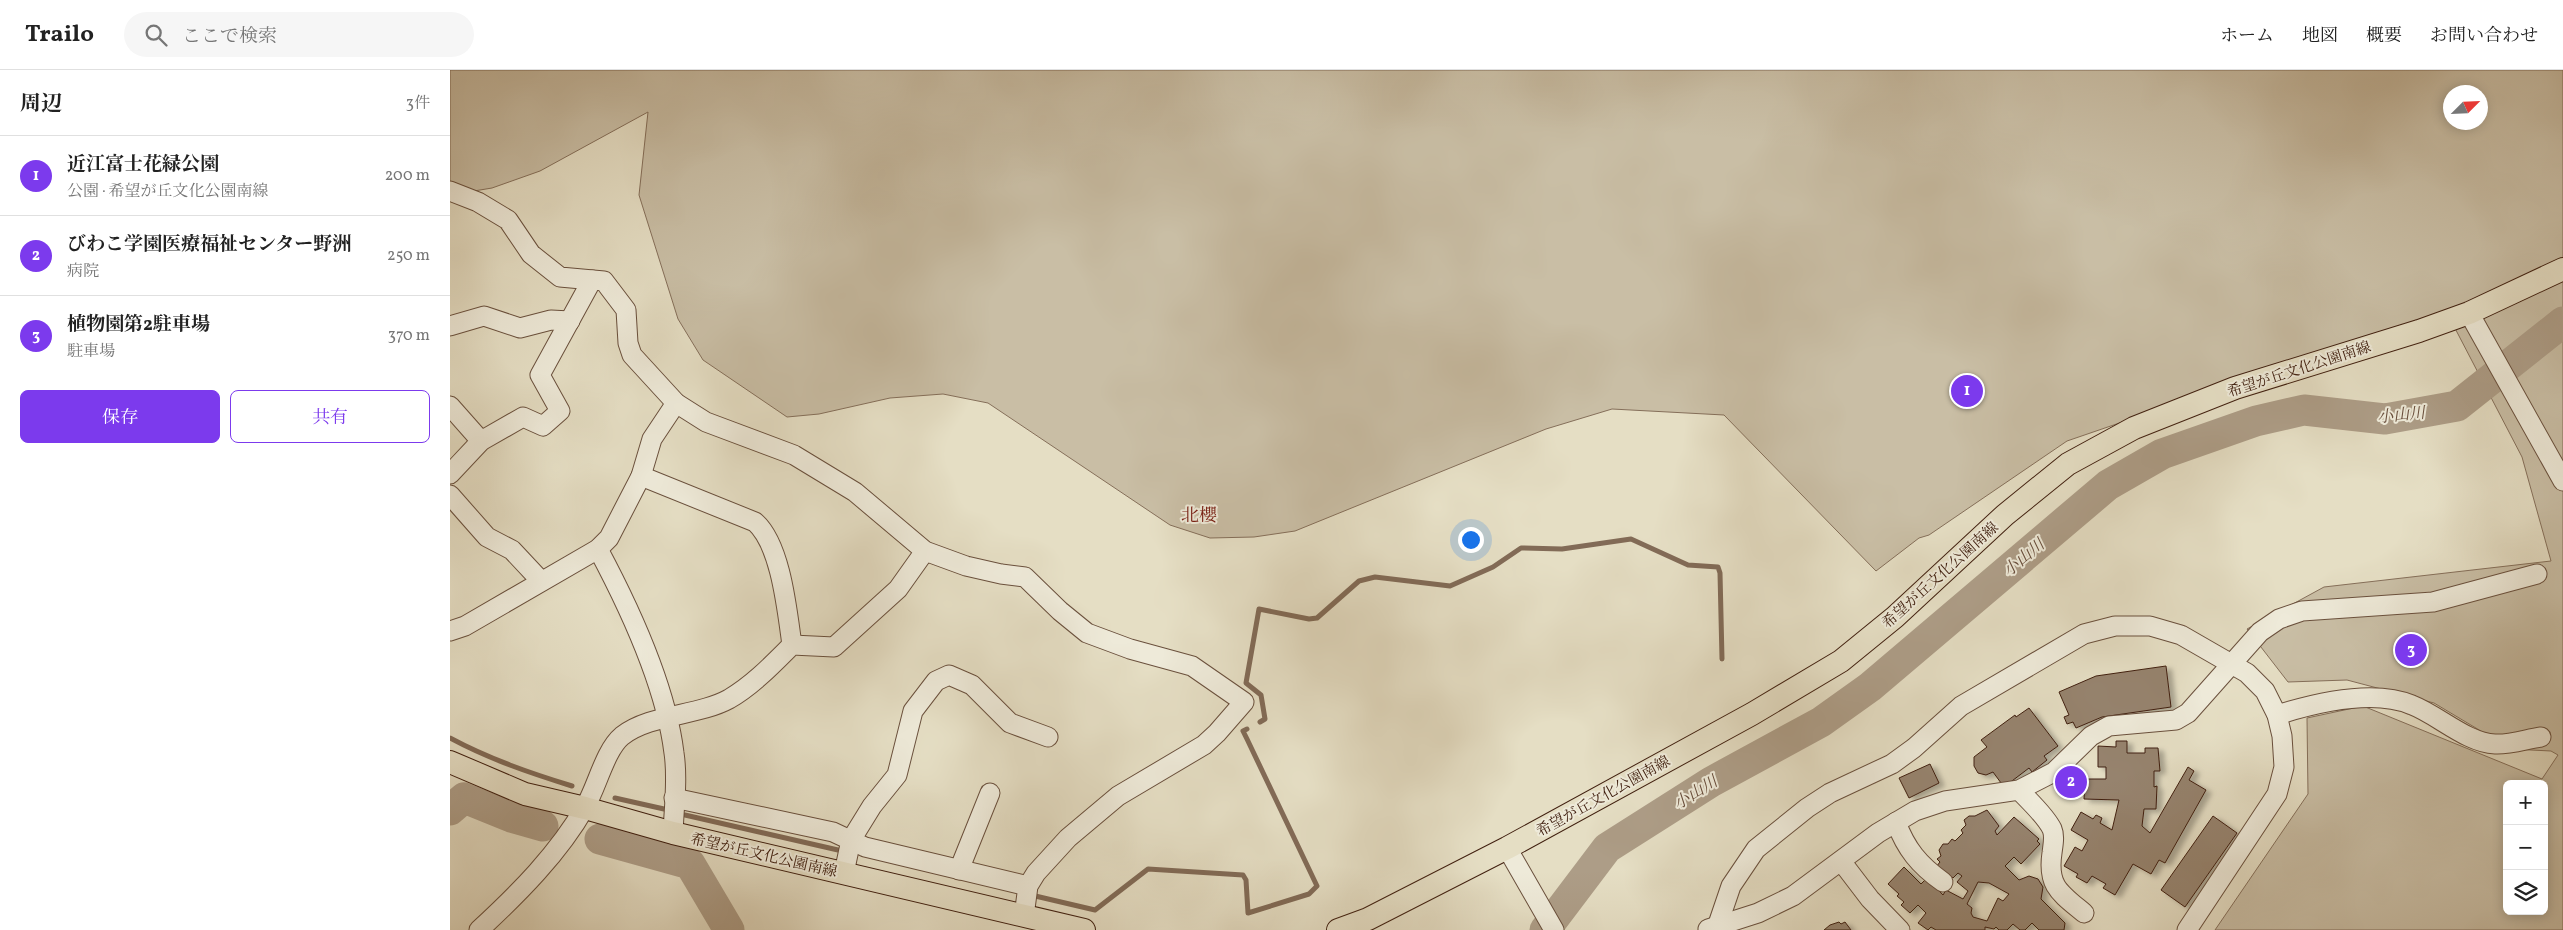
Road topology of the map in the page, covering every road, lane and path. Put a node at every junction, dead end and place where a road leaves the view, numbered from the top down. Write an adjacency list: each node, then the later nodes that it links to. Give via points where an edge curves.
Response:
1 (450, 191): 3 (street, via 478,202 508,220 531,254 560,278)
2 (2563, 269): 4 (main road, 希望が丘文化公園南線)
3 (592, 280): 5 (street); 7 (street, via 604,281 626,310 632,355)
4 (2468, 313): 12 (street); 33 (main road, 希望が丘文化公園南線, via 2235,388 2134,428 2061,470 2005,515 1895,617 1841,661 1752,714)
5 (570, 321): 6 (street, via 551,320 520,328 484,316); 9 (street, via 540,375 560,411 542,426 523,417)
6 (450, 326)
7 (676, 403): 11 (street, via 652,439); 15 (street, via 706,422 794,455 855,492)
8 (450, 406): 9 (street)
9 (481, 442): 10 (street)
10 (450, 474)
11 (641, 476): 14 (street, via 609,538); 19 (street, via 755,522 764,530 781,578)
12 (2563, 481)
13 (450, 495): 17 (street, via 487,537 512,550)
14 (598, 549): 17 (street); 22 (street, via 625,599)
15 (925, 551): 19 (street, via 898,589 834,647); 38 (street, via 966,566 1025,577 1087,633 1192,666 1244,702 1204,745 1118,796 1090,817 1036,873)
16 (2537, 574): 20 (street, via 2433,602 2302,612 2279,619 2260,632)
17 (541, 581): 18 (street, via 466,626)
18 (450, 631)
19 (792, 645): 22 (street, via 761,676 728,699)
20 (2231, 664): 21 (street, via 2248,673 2264,691); 26 (street, via 2188,713 2176,720 2109,726 2091,736 2054,772); 42 (street, via 2181,635 2150,626 2115,626 2084,634 1961,706 1892,764 1830,793 1807,808 1756,849 1731,886)
21 (2276, 714): 24 (street, via 2320,703 2388,699 2412,704 2469,736 2495,744); 48 (street, via 2282,736 2284,767 2277,794)
22 (668, 719): 28 (street, via 675,755); 29 (street, via 622,736 612,749)
23 (1048, 737): 32 (street, via 1010,722 972,685 949,675 936,681 913,711 897,775)
24 (2541, 737)
25 (450, 762): 29 (main road, 希望が丘文化公園南線, via 525,794)
26 (2019, 790): 30 (street, via 1945,801 1915,811); 39 (street, via 2052,831 2052,882)
27 (990, 793): 35 (street)
28 (674, 798): 31 (street); 32 (street, via 833,832)
29 (585, 808): 31 (main road, 希望が丘文化公園南線); 43 (street, via 510,901)
30 (1896, 822): 34 (street); 37 (street, via 1903,842 1915,860)
31 (673, 833): 36 (main road, 希望が丘文化公園南線)
32 (851, 840): 35 (street, via 865,847); 36 (street)
33 (1507, 848): 45 (main road, 希望が丘文化公園南線, via 1368,919); 46 (street)
34 (1841, 861): 42 (street, via 1793,896); 47 (street, via 1870,899)
35 (959, 870): 38 (street)
36 (844, 873): 40 (main road, 希望が丘文化公園南線)
37 (1943, 882)
38 (1028, 886): 40 (street)
39 (2084, 913)
40 (1024, 916): 41 (main road, 希望が丘文化公園南線)
41 (1050, 926): 44 (main road, 希望が丘文化公園南線)
42 (1713, 929)
43 (479, 930)
44 (1084, 930)
45 (1338, 930)
46 (1554, 930)
47 (1900, 930)
48 (2187, 930)

